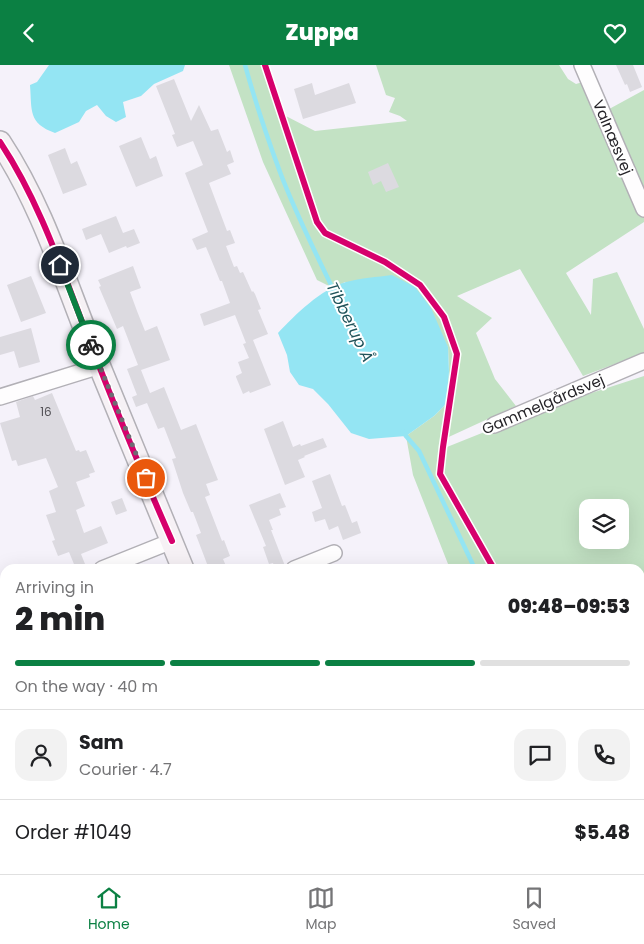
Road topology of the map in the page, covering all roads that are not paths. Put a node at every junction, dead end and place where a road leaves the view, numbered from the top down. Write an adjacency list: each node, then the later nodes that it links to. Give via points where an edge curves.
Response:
1 (582, 65): 3 (street, Valnæsvej)
2 (0, 142): 5 (street, via 43,222)
3 (644, 209)
4 (644, 361): 7 (street, Gammelgårdsvej)
5 (100, 366): 6 (street); 8 (street)
6 (0, 397)
7 (494, 425)
8 (172, 541): 10 (street); 11 (street)
9 (334, 553): 12 (street)
10 (114, 564)
11 (181, 564)
12 (306, 564)

